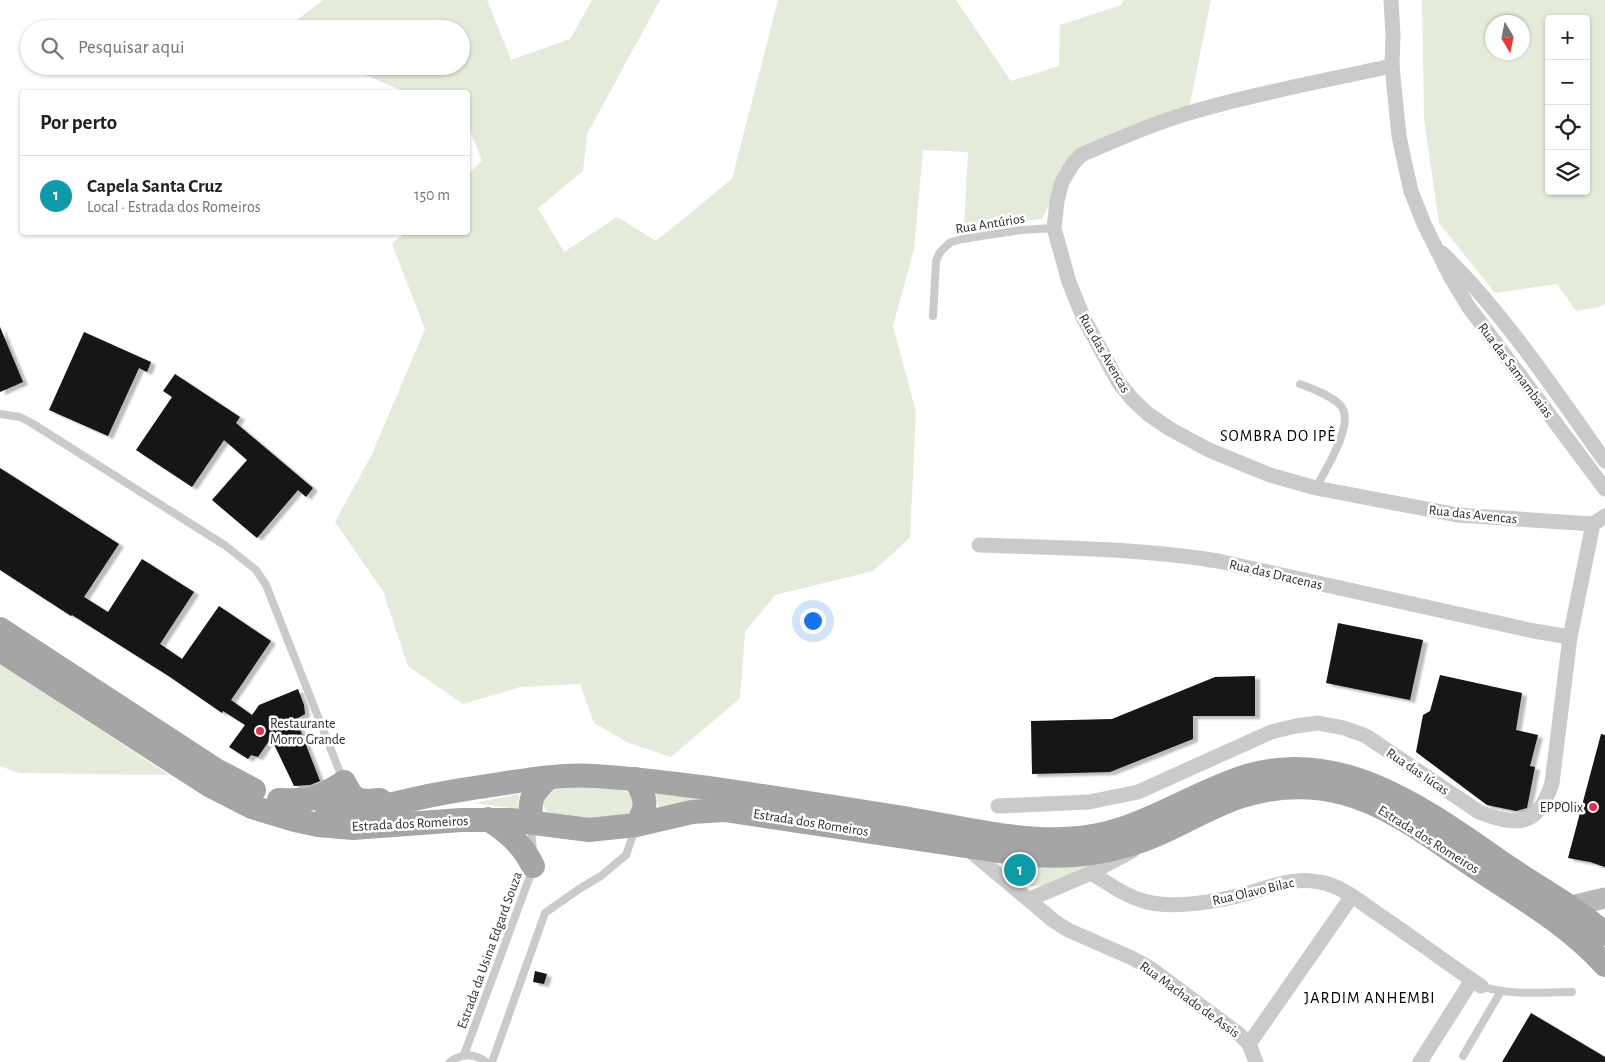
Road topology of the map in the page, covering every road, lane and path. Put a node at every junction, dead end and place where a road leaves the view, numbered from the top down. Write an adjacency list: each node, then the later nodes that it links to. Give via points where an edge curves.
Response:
1 (1392, 0): 2 (street, Rua das Samambaias)
2 (1392, 66): 3 (street, Rua das Avencas, via 1198,110 1082,155 1062,182); 4 (street, Rua das Samambaias, via 1399,136 1406,168 1424,224)
3 (1054, 228): 5 (lane, Rua Antúrios, via 950,242 936,261); 11 (street, Rua das Avencas, via 1069,282 1084,319 1119,383 1132,399 1170,430 1209,450 1270,476)
4 (1436, 246): 8 (street, Rua das Samambaias, via 1488,303); 9 (street, Rua das Samambaias, via 1468,306)
5 (933, 316)
6 (1300, 384): 11 (lane, via 1334,400 1345,417 1339,443)
7 (0, 414): 20 (lane, via 30,422 226,546 256,570 270,593)
8 (1595, 448): 9 (street); 10 (street, Rua das Samambaias)
9 (1582, 458): 12 (street, Rua das Samambaias)
10 (1605, 461)
11 (1316, 488): 13 (street, Rua das Avencas, via 1458,515)
12 (1605, 489)
13 (1599, 520): 16 (street, Rua das Iúcas)
14 (979, 545): 16 (street, Rua das Dracenas, via 1183,555)
15 (0, 629): 22 (main road, Estrada dos Romeiros, via 216,770)
16 (1570, 637): 23 (street, Rua das Iúcas, via 1552,783 1541,809 1530,818 1515,822 1479,812 1366,736 1318,724 1271,732 1138,792 1089,802)
17 (0, 650): 24 (main road, Estrada dos Romeiros, via 189,774 229,796 275,815 318,825 353,828)
18 (547, 779): 19 (main road, Estrada dos Romeiros, via 586,776); 21 (main road, Estrada dos Romeiros); 25 (main road, via 531,799)
19 (635, 779): 26 (main road, via 646,806); 34 (main road, Estrada dos Romeiros, via 767,796 1021,837 1065,840 1129,827 1251,775 1291,769 1330,771 1369,782 1408,802 1471,841)
20 (344, 782): 21 (main road, via 352,796 364,802); 22 (main road, via 314,799)
21 (434, 794): 22 (main road, Estrada dos Romeiros, via 375,808 341,812)
22 (279, 800)
23 (998, 806)
24 (488, 820): 25 (main road, Estrada dos Romeiros); 29 (main road, via 517,841)
25 (531, 822): 26 (main road, Estrada dos Romeiros, via 589,830); 29 (lane, Estrada da Usina Edgard Souza)
26 (636, 825): 28 (main road, Estrada dos Romeiros, via 692,812 724,810); 46 (lane, via 626,855 601,876 545,913)
27 (1156, 835): 28 (main road, Estrada dos Romeiros, via 1112,850 1066,856 1027,855); 30 (street); 34 (main road, Estrada dos Romeiros, via 1256,792 1292,787 1327,789 1362,799 1399,818)
28 (965, 846): 33 (street, Rua Machado de Assis)
29 (534, 866): 42 (lane, Estrada da Usina Edgard Souza)
30 (1091, 873): 31 (street, Rua Olavo Bilac, via 1132,897 1157,904 1184,905 1228,898 1306,880 1334,886); 33 (street)
31 (1352, 896): 38 (street, Rua Olavo Bilac); 41 (street)
32 (1605, 898): 34 (street)
33 (1030, 899): 41 (street, Rua Machado de Assis, via 1068,930 1150,968 1229,1025)
34 (1566, 917): 35 (main road, Estrada dos Romeiros); 36 (main road); 37 (main road, Estrada dos Romeiros)
35 (1605, 934)
36 (1605, 954)
37 (1605, 965)
38 (1476, 983): 39 (lane); 48 (street)
39 (1501, 991): 40 (lane); 43 (lane)
40 (1572, 992)
41 (1249, 1044): 47 (street, Rua Machado de Assis)
42 (464, 1055): 44 (lane); 45 (lane)
43 (1462, 1056)
44 (450, 1062)
45 (486, 1062)
46 (492, 1062)
47 (1256, 1062)
48 (1420, 1062)

